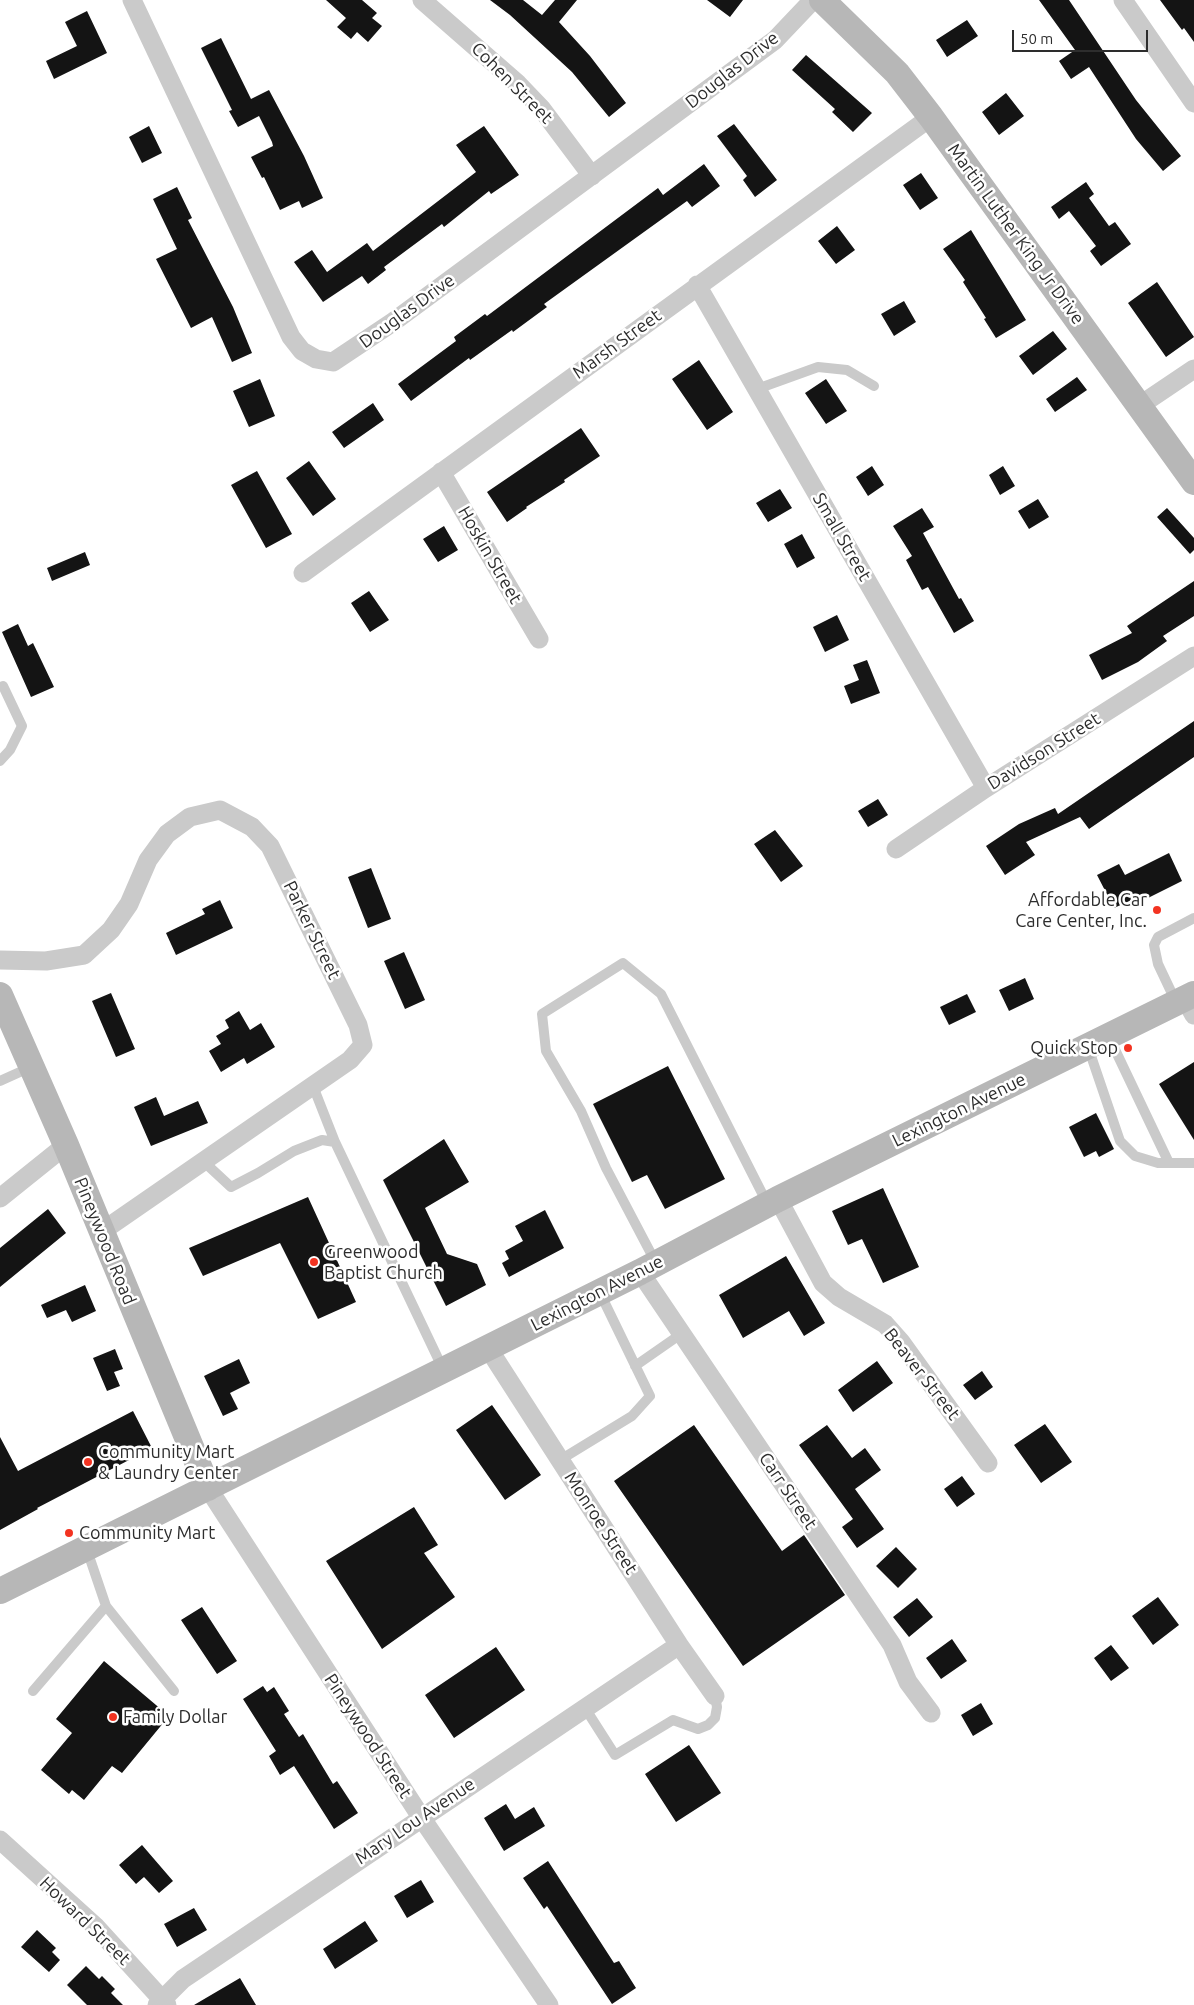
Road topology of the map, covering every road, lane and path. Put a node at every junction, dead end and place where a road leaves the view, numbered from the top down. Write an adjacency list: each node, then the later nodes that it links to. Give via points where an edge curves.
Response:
1 (132, 0): 8 (street, Douglas Drive, via 291,337 302,351 316,359 333,362 348,354)
2 (422, 0): 8 (street, Cohen Street, via 518,84 541,108)
3 (813, 0): 8 (street, Douglas Drive, via 775,40)
4 (822, 0): 7 (main road, Martin Luther King Jr Drive, via 897,73)
5 (1122, 0): 6 (street)
6 (1194, 103)
7 (931, 117): 9 (street, Marsh Street); 13 (main road, Martin Luther King Jr Drive)
8 (592, 176)
9 (697, 285): 12 (street, Small Street); 14 (street, Marsh Street)
10 (1194, 369): 13 (street)
11 (874, 386): 12 (lane, via 847,370 818,367)
12 (757, 389): 21 (street, Small Street)
13 (1139, 406): 15 (main road, Martin Luther King Jr Drive)
14 (442, 472): 16 (street, Marsh Street); 17 (street, Hoskin Street)
15 (1194, 482)
16 (303, 573)
17 (539, 638)
18 (1194, 656): 21 (street, Davidson Street)
19 (3, 686): 20 (lane, via 22,726 10,750)
20 (0, 761)
21 (986, 788): 22 (street, Davidson Street)
22 (896, 849)
23 (1194, 918): 26 (lane, via 1158,937 1154,945 1158,964)
24 (0, 960): 30 (street, Parker Street, via 46,961 84,955 111,930 128,904 148,860 167,834 190,817 220,810 252,827 270,846 358,1025 363,1045 350,1060)
25 (0, 995): 28 (main road, Pineywood Road, via 12,1034)
26 (1187, 1003): 27 (main road, Lexington Avenue)
27 (1098, 1041): 34 (lane); 34 (lane, via 1120,1141 1135,1156); 37 (main road, Lexington Avenue)
28 (32, 1067): 29 (lane); 32 (main road, Pineywood Road)
29 (0, 1081)
30 (313, 1086): 31 (lane); 33 (street, Parker Street)
31 (335, 1142): 33 (lane, via 322,1140 294,1151 231,1186); 44 (lane)
32 (66, 1145): 36 (street); 38 (main road, Pineywood Road)
33 (202, 1161): 38 (street, Parker Street)
34 (1169, 1163): 35 (lane)
35 (1194, 1163)
36 (0, 1198)
37 (773, 1202): 39 (main road, Lexington Avenue); 39 (lane, via 661,994 623,962 542,1014 546,1051 581,1111); 46 (street, Beaver Street, via 823,1283 885,1324)
38 (100, 1232): 47 (main road, Pineywood Road)
39 (648, 1268): 40 (main road, Lexington Avenue); 41 (street, Carr Street)
40 (600, 1292): 42 (main road, Lexington Avenue); 43 (lane)
41 (681, 1334): 43 (lane); 56 (street, Carr Street, via 892,1645 908,1682)
42 (488, 1348): 44 (main road, Lexington Avenue); 45 (street, Monroe Street)
43 (635, 1366): 45 (lane, via 650,1396 632,1416)
44 (444, 1370): 47 (main road, Lexington Avenue)
45 (560, 1460): 51 (street, Monroe Street)
46 (988, 1463)
47 (208, 1488): 48 (main road, Lexington Avenue); 57 (street, Pineywood Street)
48 (86, 1549): 49 (main road, Lexington Avenue); 50 (lane)
49 (0, 1591)
50 (106, 1606): 52 (lane); 53 (lane)
51 (679, 1645): 54 (street, Monroe Street); 55 (street, Mary Lou Avenue)
52 (33, 1691)
53 (174, 1691)
54 (715, 1696): 55 (lane, via 715,1718 708,1725 698,1729 673,1720 615,1755)
55 (584, 1708): 57 (street, Mary Lou Avenue)
56 (931, 1713)
57 (421, 1817): 59 (street, Mary Lou Avenue, via 183,1979); 60 (street, Pineywood Street)
58 (0, 1840): 59 (street, Howard Street, via 95,1926)
59 (162, 2003)
60 (549, 2005)

